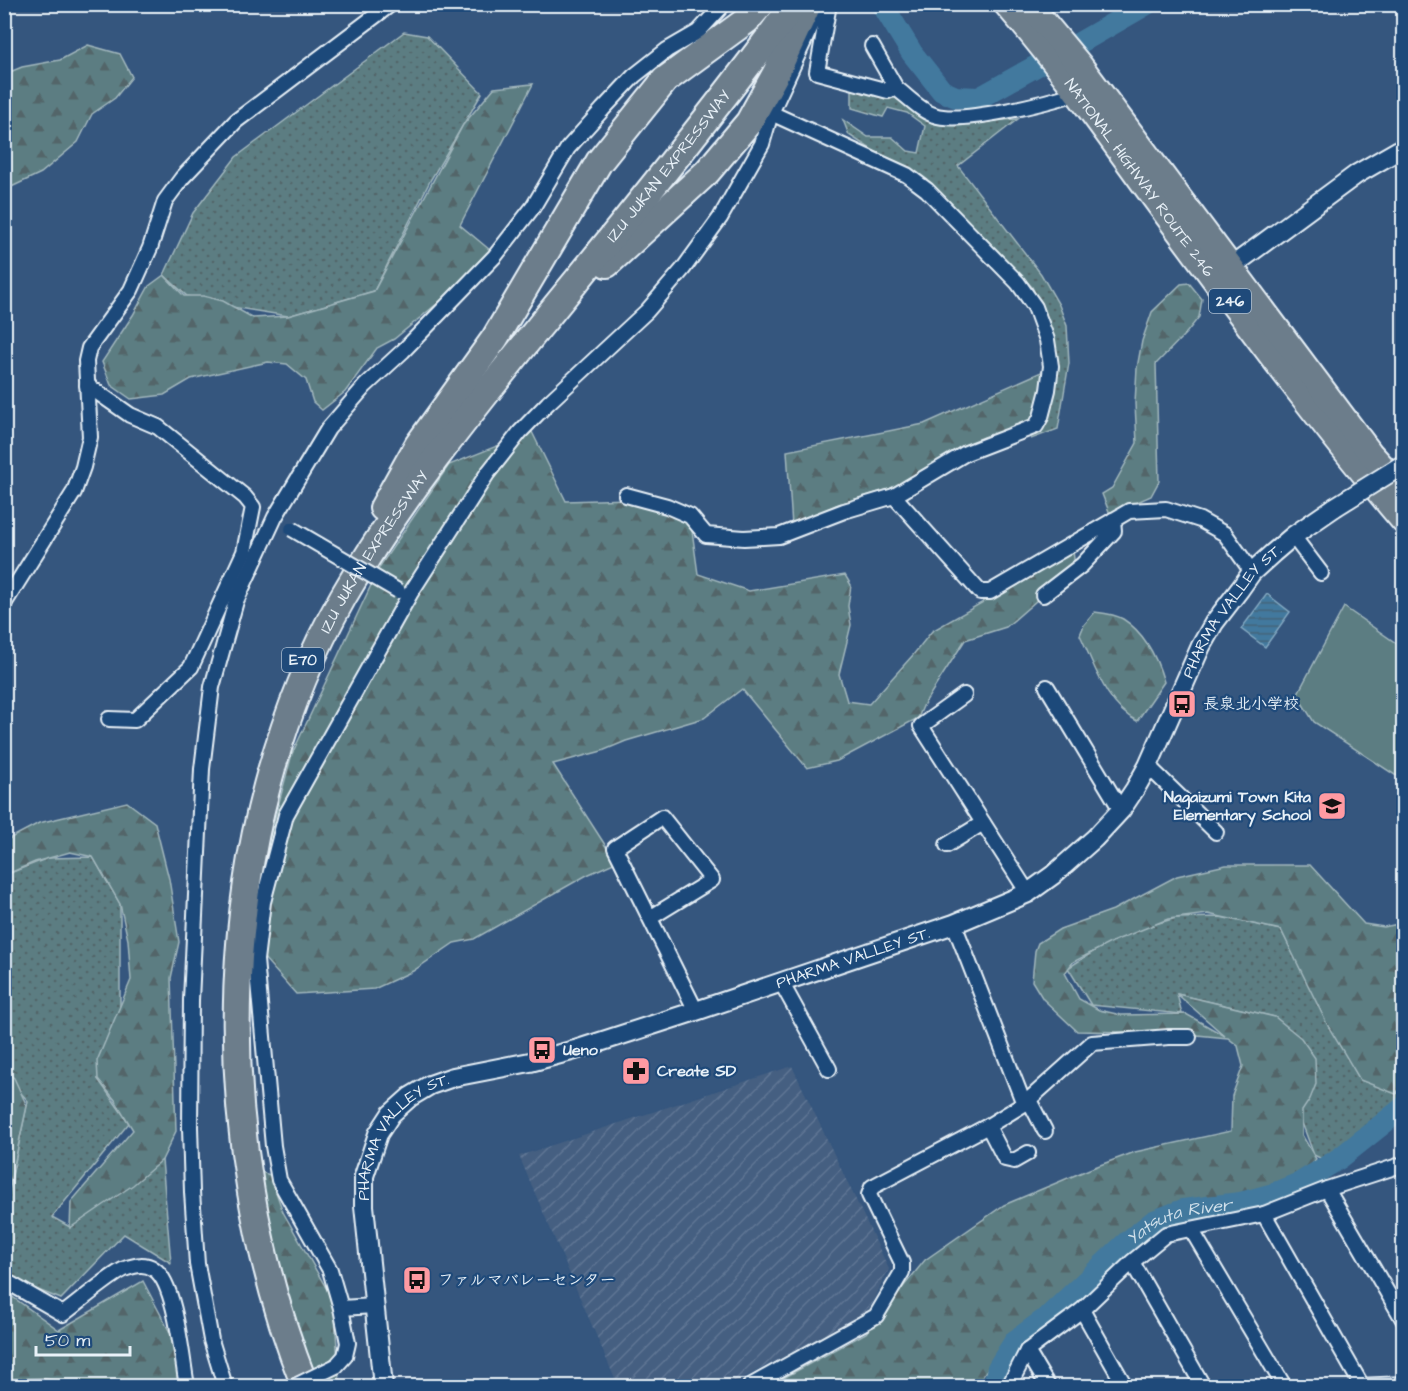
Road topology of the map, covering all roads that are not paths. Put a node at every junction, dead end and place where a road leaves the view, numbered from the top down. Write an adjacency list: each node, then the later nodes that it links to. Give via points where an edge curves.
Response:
1 (391, 4): 19 (street, via 236,121 182,178 165,201 150,248 130,290 89,348)
2 (761, 4): 28 (highway, via 747,20 665,80 599,162 495,338 418,445)
3 (785, 4): 12 (highway, IZU JUKAN EXPRESSWAY / E70)
4 (794, 4): 12 (highway, IZU JUKAN EXPRESSWAY / E70)
5 (808, 4): 18 (highway, via 749,122 707,171)
6 (828, 4): 14 (street, via 817,72 888,91); 15 (street, via 813,22)
7 (1006, 4): 10 (highway, NATIONAL HIGHWAY ROUTE 246 / 246)
8 (1029, 4): 10 (highway, NATIONAL HIGHWAY ROUTE 246 / 246)
9 (723, 5): 24 (street, via 698,32 634,76 568,148 533,207 495,256 365,386 328,429)
10 (1047, 38): 13 (highway, NATIONAL HIGHWAY ROUTE 246 / 246)
11 (873, 46): 14 (street)
12 (745, 64): 18 (highway, IZU JUKAN EXPRESSWAY / E70, via 660,179); 28 (highway, IZU JUKAN EXPRESSWAY / E70, via 430,449)
13 (1074, 77): 14 (street, via 976,116 946,118 932,115); 17 (highway, NATIONAL HIGHWAY ROUTE 246 / 246)
14 (896, 88)
15 (771, 113): 23 (street, via 907,175 927,190 1018,283 1035,307 1047,340 1051,366 1048,390 1036,426 966,453); 33 (street, via 762,144 720,218 683,269 647,311 520,432)
16 (1404, 147): 17 (street, via 1357,174)
17 (1222, 274): 21 (highway, NATIONAL HIGHWAY ROUTE 246 / 246); 26 (highway, NATIONAL HIGHWAY ROUTE 246 / 246, via 1350,459)
18 (536, 331): 70 (highway, IZU JUKAN EXPRESSWAY / E70, via 437,456 342,599 291,712 258,827 245,894 239,957 240,1107 249,1187 263,1257)
19 (87, 385): 29 (street, via 130,416 158,427 245,497 253,507); 35 (street, via 90,437 74,492)
20 (1404, 464): 27 (street, PHARMA VALLEY ST., bridge)
21 (1404, 490)
22 (627, 495): 23 (street, via 690,516 706,534 744,538 779,536)
23 (894, 496): 25 (street, via 980,592 990,592)
24 (275, 517): 30 (street); 33 (street, bridge)
25 (1113, 520): 31 (street, via 1129,510 1166,508 1200,520 1226,534); 34 (street, via 1114,531 1082,565)
26 (1404, 522)
27 (1293, 536): 31 (street, PHARMA VALLEY ST.); 32 (street)
28 (361, 547): 69 (highway, IZU JUKAN EXPRESSWAY / E70, via 334,593 283,710 252,823 238,893 232,957 232,1104 242,1188 256,1258)
29 (244, 552): 30 (street); 38 (street, via 191,667 135,720)
30 (258, 557): 68 (street, via 236,600 212,687 202,769 191,1000 190,1127 197,1264 211,1340)
31 (1252, 572): 39 (street, PHARMA VALLEY ST., via 1201,646)
32 (1321, 573)
33 (404, 592): 62 (street, via 285,815 263,902 256,960 279,1180 330,1270)
34 (1043, 594)
35 (4, 604)
36 (1047, 687): 40 (street)
37 (964, 695): 41 (street, via 921,726)
38 (110, 719)
39 (1148, 766): 40 (street, PHARMA VALLEY ST.); 42 (street)
40 (1120, 810): 44 (street, PHARMA VALLEY ST., via 1074,858)
41 (983, 823): 43 (street); 44 (street)
42 (1216, 832)
43 (947, 845)
44 (1028, 893): 46 (street, PHARMA VALLEY ST.)
45 (650, 918): 45 (street, via 615,848 662,817 712,880); 48 (street)
46 (954, 924): 47 (street, PHARMA VALLEY ST.); 51 (street)
47 (781, 982): 48 (street, PHARMA VALLEY ST.); 50 (street)
48 (696, 1011): 61 (street, PHARMA VALLEY ST., via 530,1062 453,1077 430,1085 391,1114 378,1134 364,1176)
49 (1189, 1037): 51 (street, via 1092,1043)
50 (829, 1069)
51 (1026, 1102): 52 (street); 53 (street)
52 (988, 1126): 54 (street, via 1005,1159 1014,1161); 72 (street, via 872,1187 869,1195 902,1263 902,1272 876,1316)
53 (1045, 1131)
54 (1028, 1153)
55 (1404, 1164): 56 (street)
56 (1327, 1189): 57 (street); 64 (street)
57 (1263, 1214): 58 (street); 78 (street)
58 (1191, 1229): 59 (street, via 1166,1234); 77 (street)
59 (1132, 1262): 63 (street); 76 (street)
60 (4, 1280): 67 (street, via 63,1314 124,1269 144,1265 155,1269 173,1302)
61 (374, 1306): 62 (street); 71 (street, PHARMA VALLEY ST.)
62 (341, 1308): 69 (street, bridge, via 348,1343 345,1356 336,1366)
63 (1082, 1310): 65 (street); 75 (street)
64 (1404, 1321)
65 (1027, 1351): 73 (street); 74 (street)
66 (1404, 1384): 78 (street)
67 (187, 1386)
68 (225, 1386)
69 (297, 1386)
70 (305, 1386)
71 (383, 1386)
72 (750, 1386)
73 (1009, 1386)
74 (1048, 1386)
75 (1125, 1386)
76 (1203, 1386)
77 (1284, 1386)
78 (1360, 1386)

